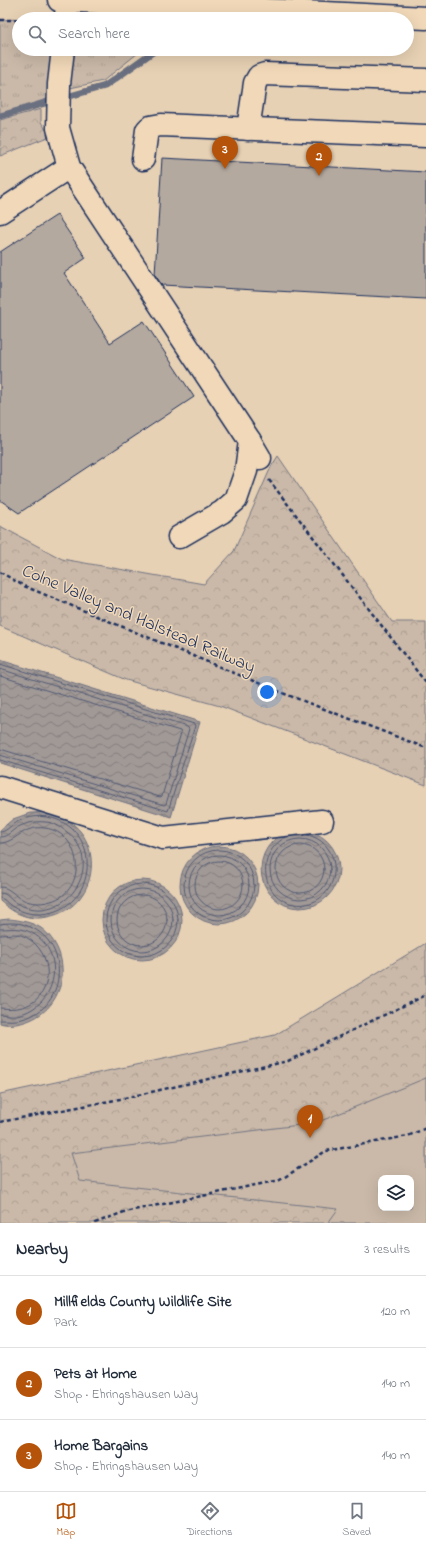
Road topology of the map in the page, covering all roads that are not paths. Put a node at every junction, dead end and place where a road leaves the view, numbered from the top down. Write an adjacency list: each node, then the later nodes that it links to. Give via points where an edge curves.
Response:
1 (64, 7): 2 (main road, via 190,7)
2 (312, 12)
3 (414, 17): 4 (main road)
4 (426, 18)
5 (62, 56): 10 (main road, via 58,128)
6 (426, 80): 7 (main road, via 265,74 259,76 255,83)
7 (248, 129): 8 (main road); 9 (main road, via 150,126 147,130)
8 (426, 136)
9 (143, 159)
10 (69, 167): 11 (main road); 12 (main road, via 255,449 236,500 222,512)
11 (0, 212)
12 (179, 537)
13 (0, 787): 14 (main road, via 163,838)
14 (322, 820)

